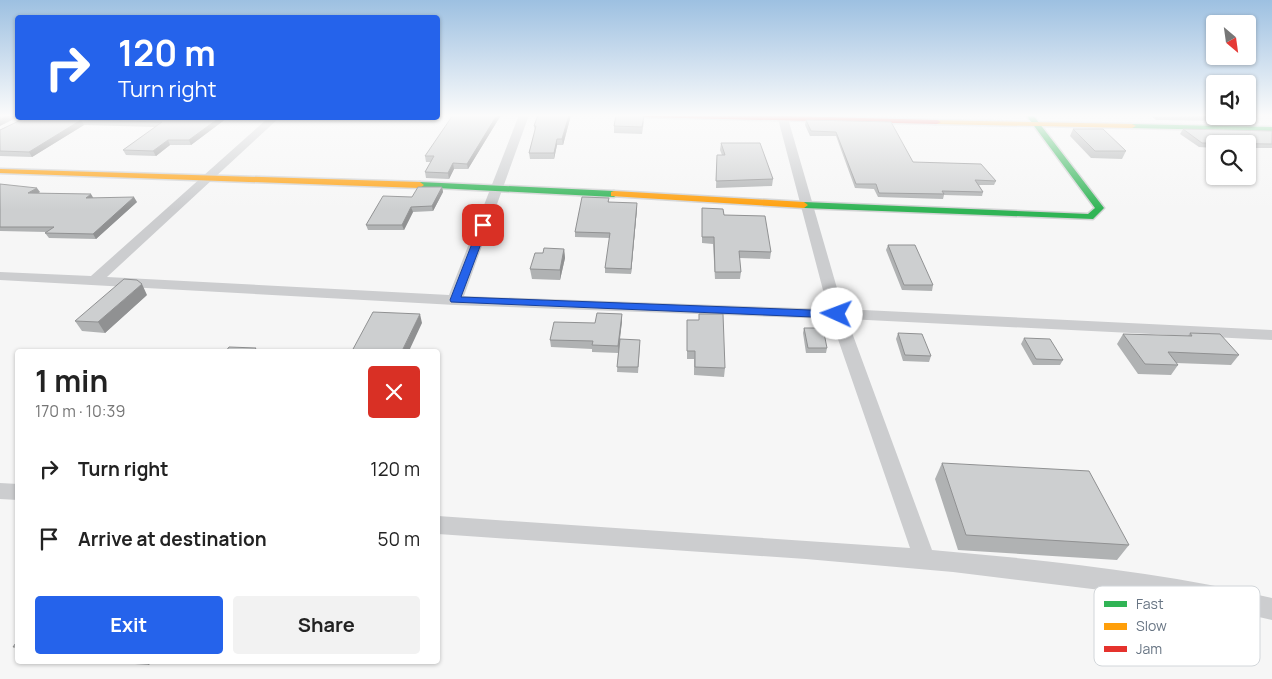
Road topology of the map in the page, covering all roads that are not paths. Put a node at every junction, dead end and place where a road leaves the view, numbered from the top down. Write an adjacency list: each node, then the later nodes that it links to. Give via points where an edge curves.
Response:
1 (241, 147): 6 (street)
2 (513, 147): 7 (street)
3 (791, 147): 8 (street)
4 (1054, 147): 8 (street, via 1100,208 1097,213 1090,217)
5 (0, 170): 6 (street)
6 (206, 178): 7 (street); 10 (street)
7 (498, 187): 8 (street); 11 (street)
8 (807, 205): 12 (street)
9 (0, 276): 10 (street)
10 (96, 279): 11 (street)
11 (455, 300): 12 (street)
12 (837, 314): 13 (street); 17 (street)
13 (1272, 335)
14 (0, 491): 15 (street)
15 (15, 492)
16 (440, 526): 17 (street)
17 (924, 558): 18 (street)
18 (1151, 586)

